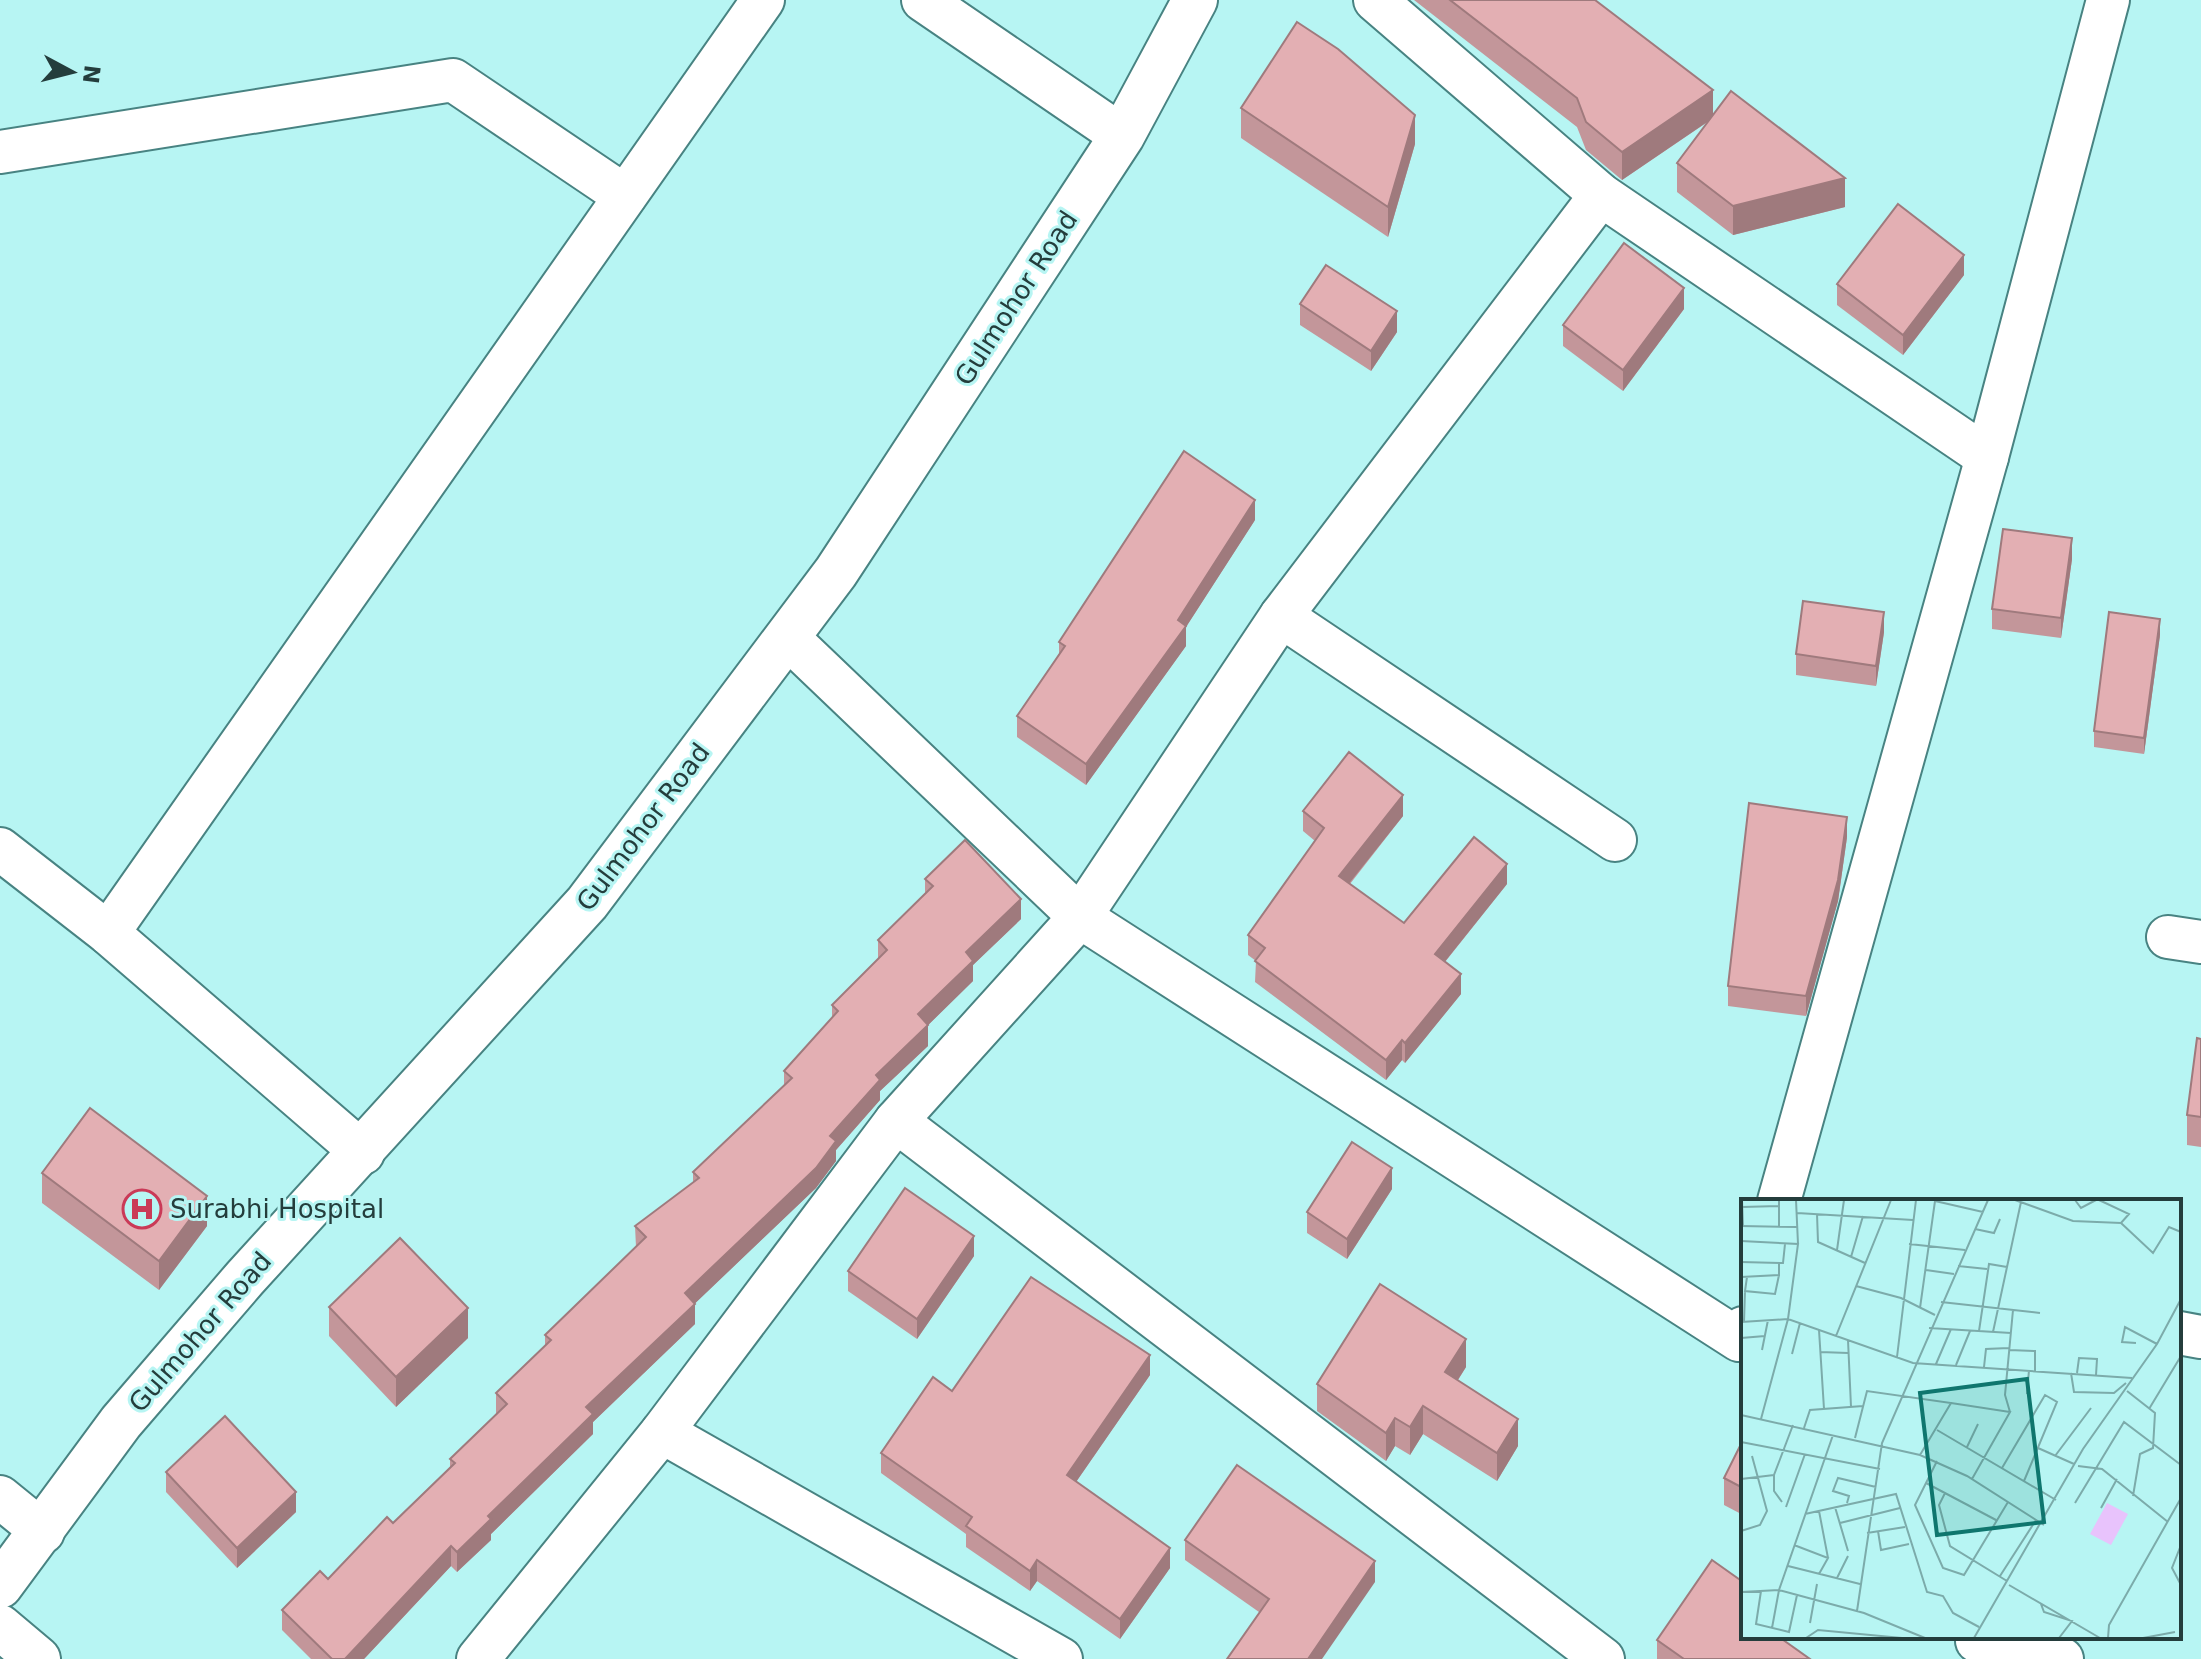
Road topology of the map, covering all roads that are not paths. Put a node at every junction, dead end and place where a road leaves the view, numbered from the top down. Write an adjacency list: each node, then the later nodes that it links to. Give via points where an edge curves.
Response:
1 (763, 0): 9 (street)
2 (923, 0): 6 (street)
3 (1195, 0): 6 (main road, Gulmohor Road)
4 (1375, 0): 8 (street)
5 (2108, 0): 10 (street)
6 (1122, 136): 12 (main road, Gulmohor Road, via 836,572)
7 (0, 152): 9 (street, via 453,80)
8 (1601, 195): 10 (street); 11 (street)
9 (625, 196): 16 (street)
10 (1987, 457): 19 (street)
11 (1281, 616): 13 (street); 15 (street)
12 (787, 637): 15 (street); 18 (main road, Gulmohor Road, via 587,903)
13 (1615, 840)
14 (0, 849): 16 (street)
15 (1080, 917): 17 (street); 21 (street)
16 (108, 933): 18 (street)
17 (896, 1121): 23 (street); 32 (street)
18 (363, 1153): 25 (main road, Gulmohor Road, via 245,1278 121,1422)
19 (1780, 1199)
20 (2181, 1333): 22 (street)
21 (1741, 1335)
22 (2201, 1337)
23 (662, 1432): 30 (street); 31 (street)
24 (0, 1497): 25 (street)
25 (43, 1532): 26 (main road, Gulmohor Road)
26 (0, 1586)
27 (0, 1627): 29 (main road)
28 (1977, 1641): 33 (street)
29 (38, 1659)
30 (478, 1659)
31 (1061, 1659)
32 (1603, 1659)
33 (2062, 1659)

